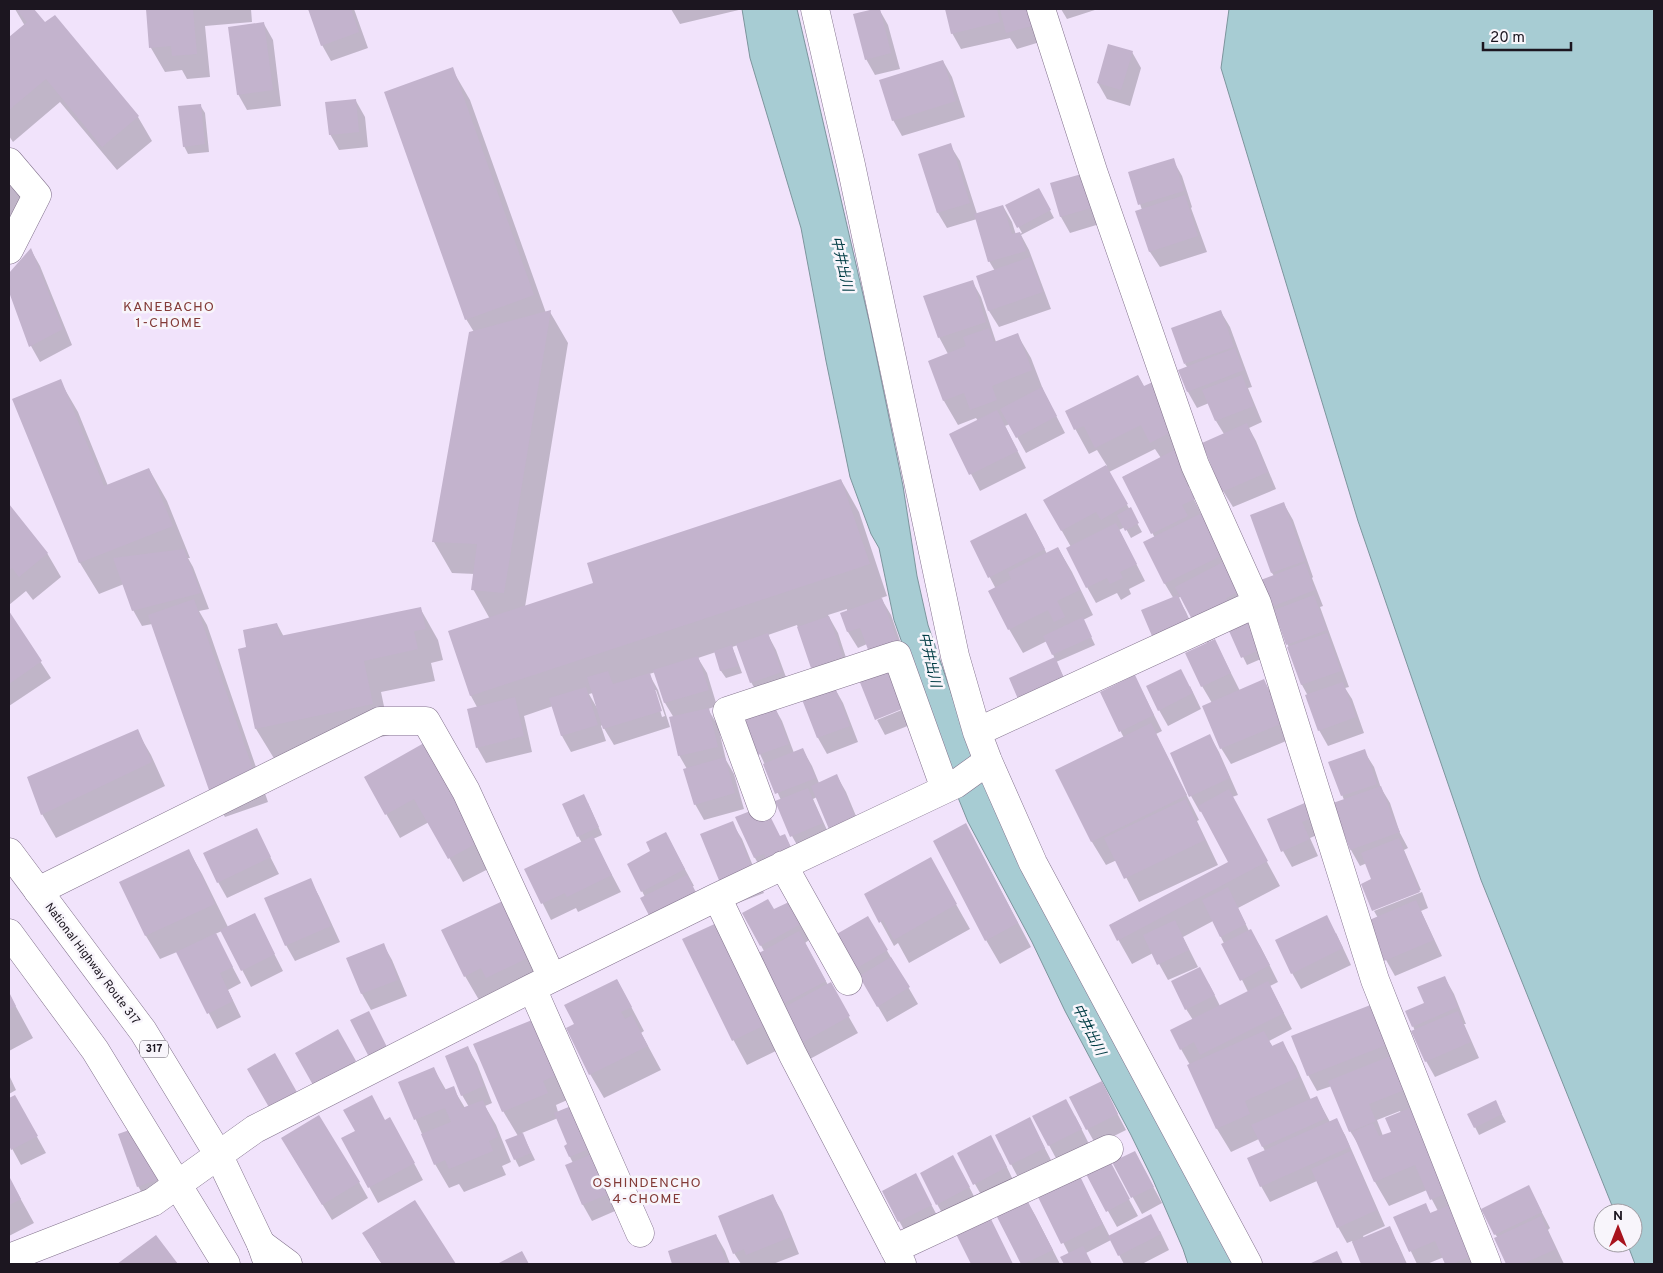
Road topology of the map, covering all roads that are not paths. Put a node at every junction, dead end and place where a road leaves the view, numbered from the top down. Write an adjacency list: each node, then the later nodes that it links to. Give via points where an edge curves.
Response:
1 (815, 9): 6 (main road, via 955,656)
2 (1041, 9): 5 (main road, via 1195,466)
3 (9, 162): 4 (main road, via 37,195)
4 (9, 250)
5 (1257, 603): 6 (main road); 26 (main road, via 1375,980)
6 (976, 732): 7 (main road)
7 (967, 775): 8 (main road, via 898,654 727,710); 10 (main road); 25 (main road, via 1032,863)
8 (762, 807)
9 (9, 852): 11 (main road, National Highway Route 317 / 317)
10 (783, 865): 12 (main road); 14 (main road)
11 (38, 891): 15 (main road, via 380,721 426,721 466,792); 17 (main road, National Highway Route 317 / 317, via 142,1031)
12 (717, 897): 15 (main road); 21 (main road, via 793,1055)
13 (9, 933): 18 (main road, via 95,1050)
14 (848, 982)
15 (542, 983): 17 (main road, via 255,1129); 19 (main road)
16 (1109, 1149): 21 (main road)
17 (218, 1154): 18 (main road); 20 (main road, National Highway Route 317 / 317)
18 (177, 1184): 22 (main road, via 153,1202); 23 (main road)
19 (640, 1233)
20 (264, 1254): 24 (main road)
21 (898, 1256)
22 (9, 1258)
23 (226, 1264)
24 (288, 1264)
25 (1248, 1264)
26 (1486, 1264)

